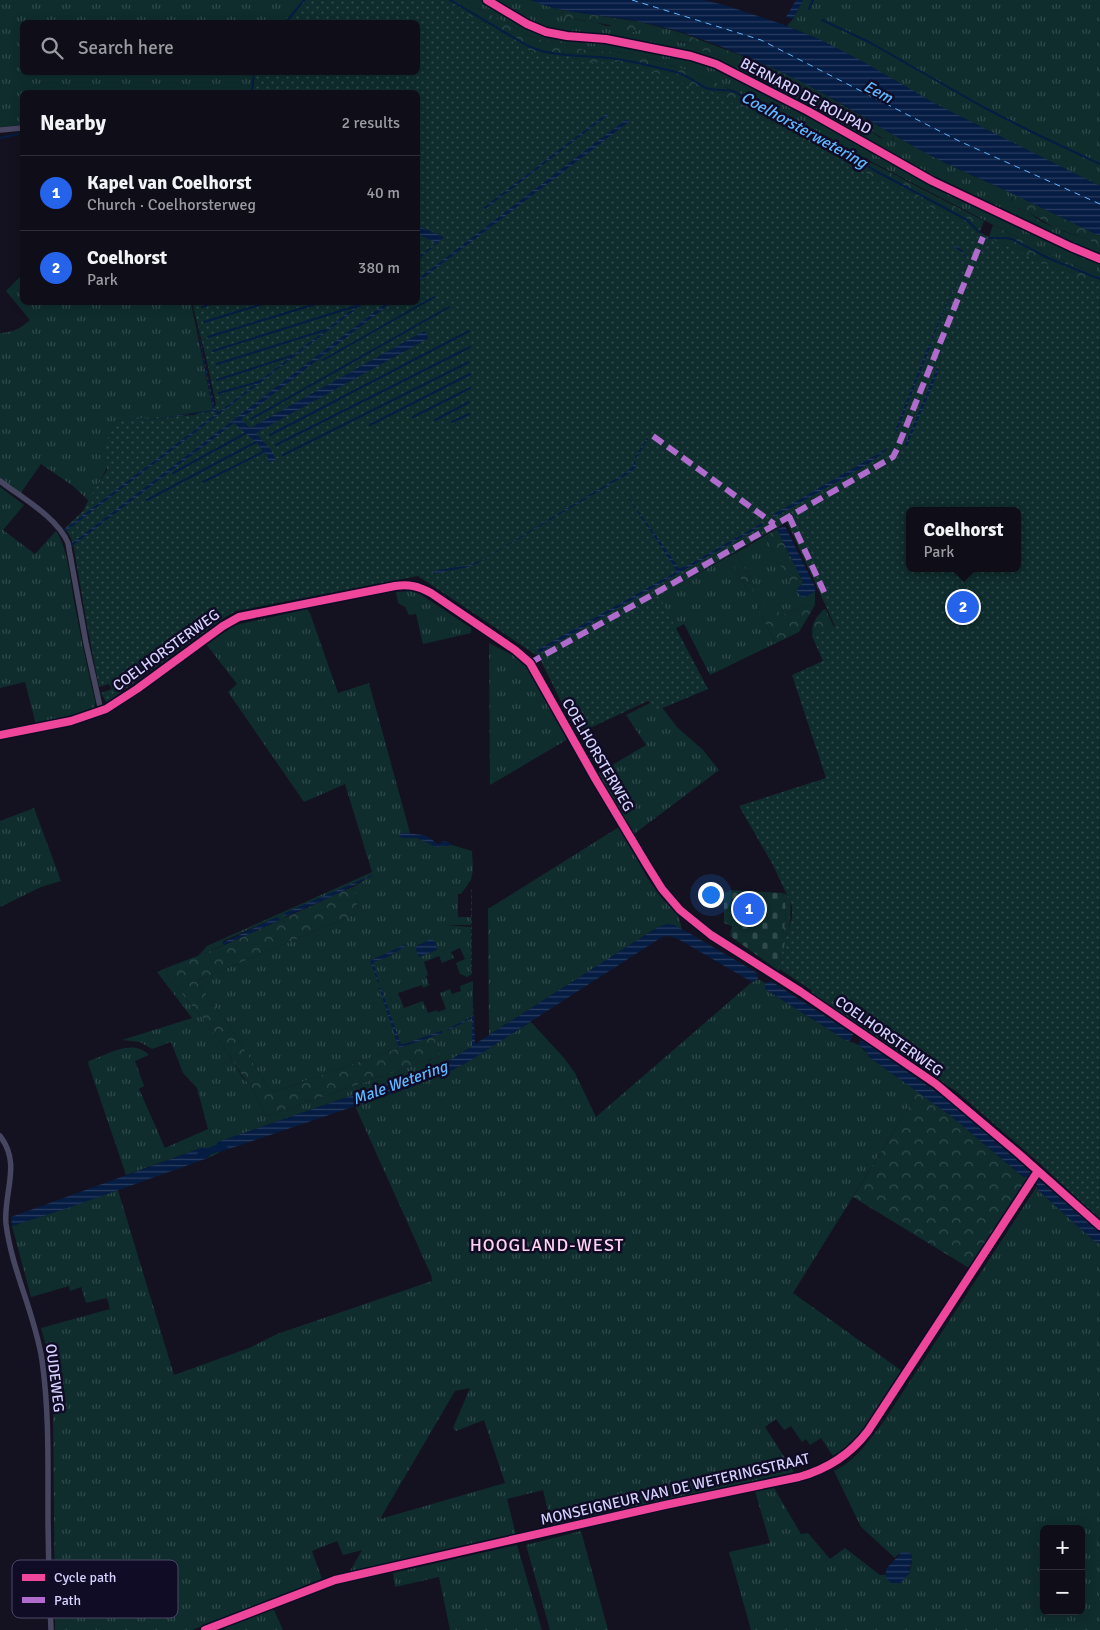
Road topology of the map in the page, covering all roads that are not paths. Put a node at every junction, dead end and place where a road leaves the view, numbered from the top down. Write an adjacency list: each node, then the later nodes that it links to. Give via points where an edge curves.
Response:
1 (20, 128): 2 (street)
2 (0, 130)
3 (0, 481): 4 (street, via 55,522 68,542)
4 (101, 711): 5 (street, COELHORSTERWEG); 7 (street, COELHORSTERWEG, via 239,617 404,585 426,590 530,663 642,858 680,910 711,935 931,1080)
5 (0, 735)
6 (0, 1136): 9 (street, OUDEWEG, via 11,1160 7,1231 38,1338 44,1377)
7 (1038, 1172): 8 (street, COELHORSTERWEG); 10 (street, MONSEIGNEUR VAN DE WETERINGSTRAAT, via 868,1431 852,1450 833,1464 799,1477 335,1580)
8 (1100, 1226)
9 (50, 1560)
10 (205, 1630)

